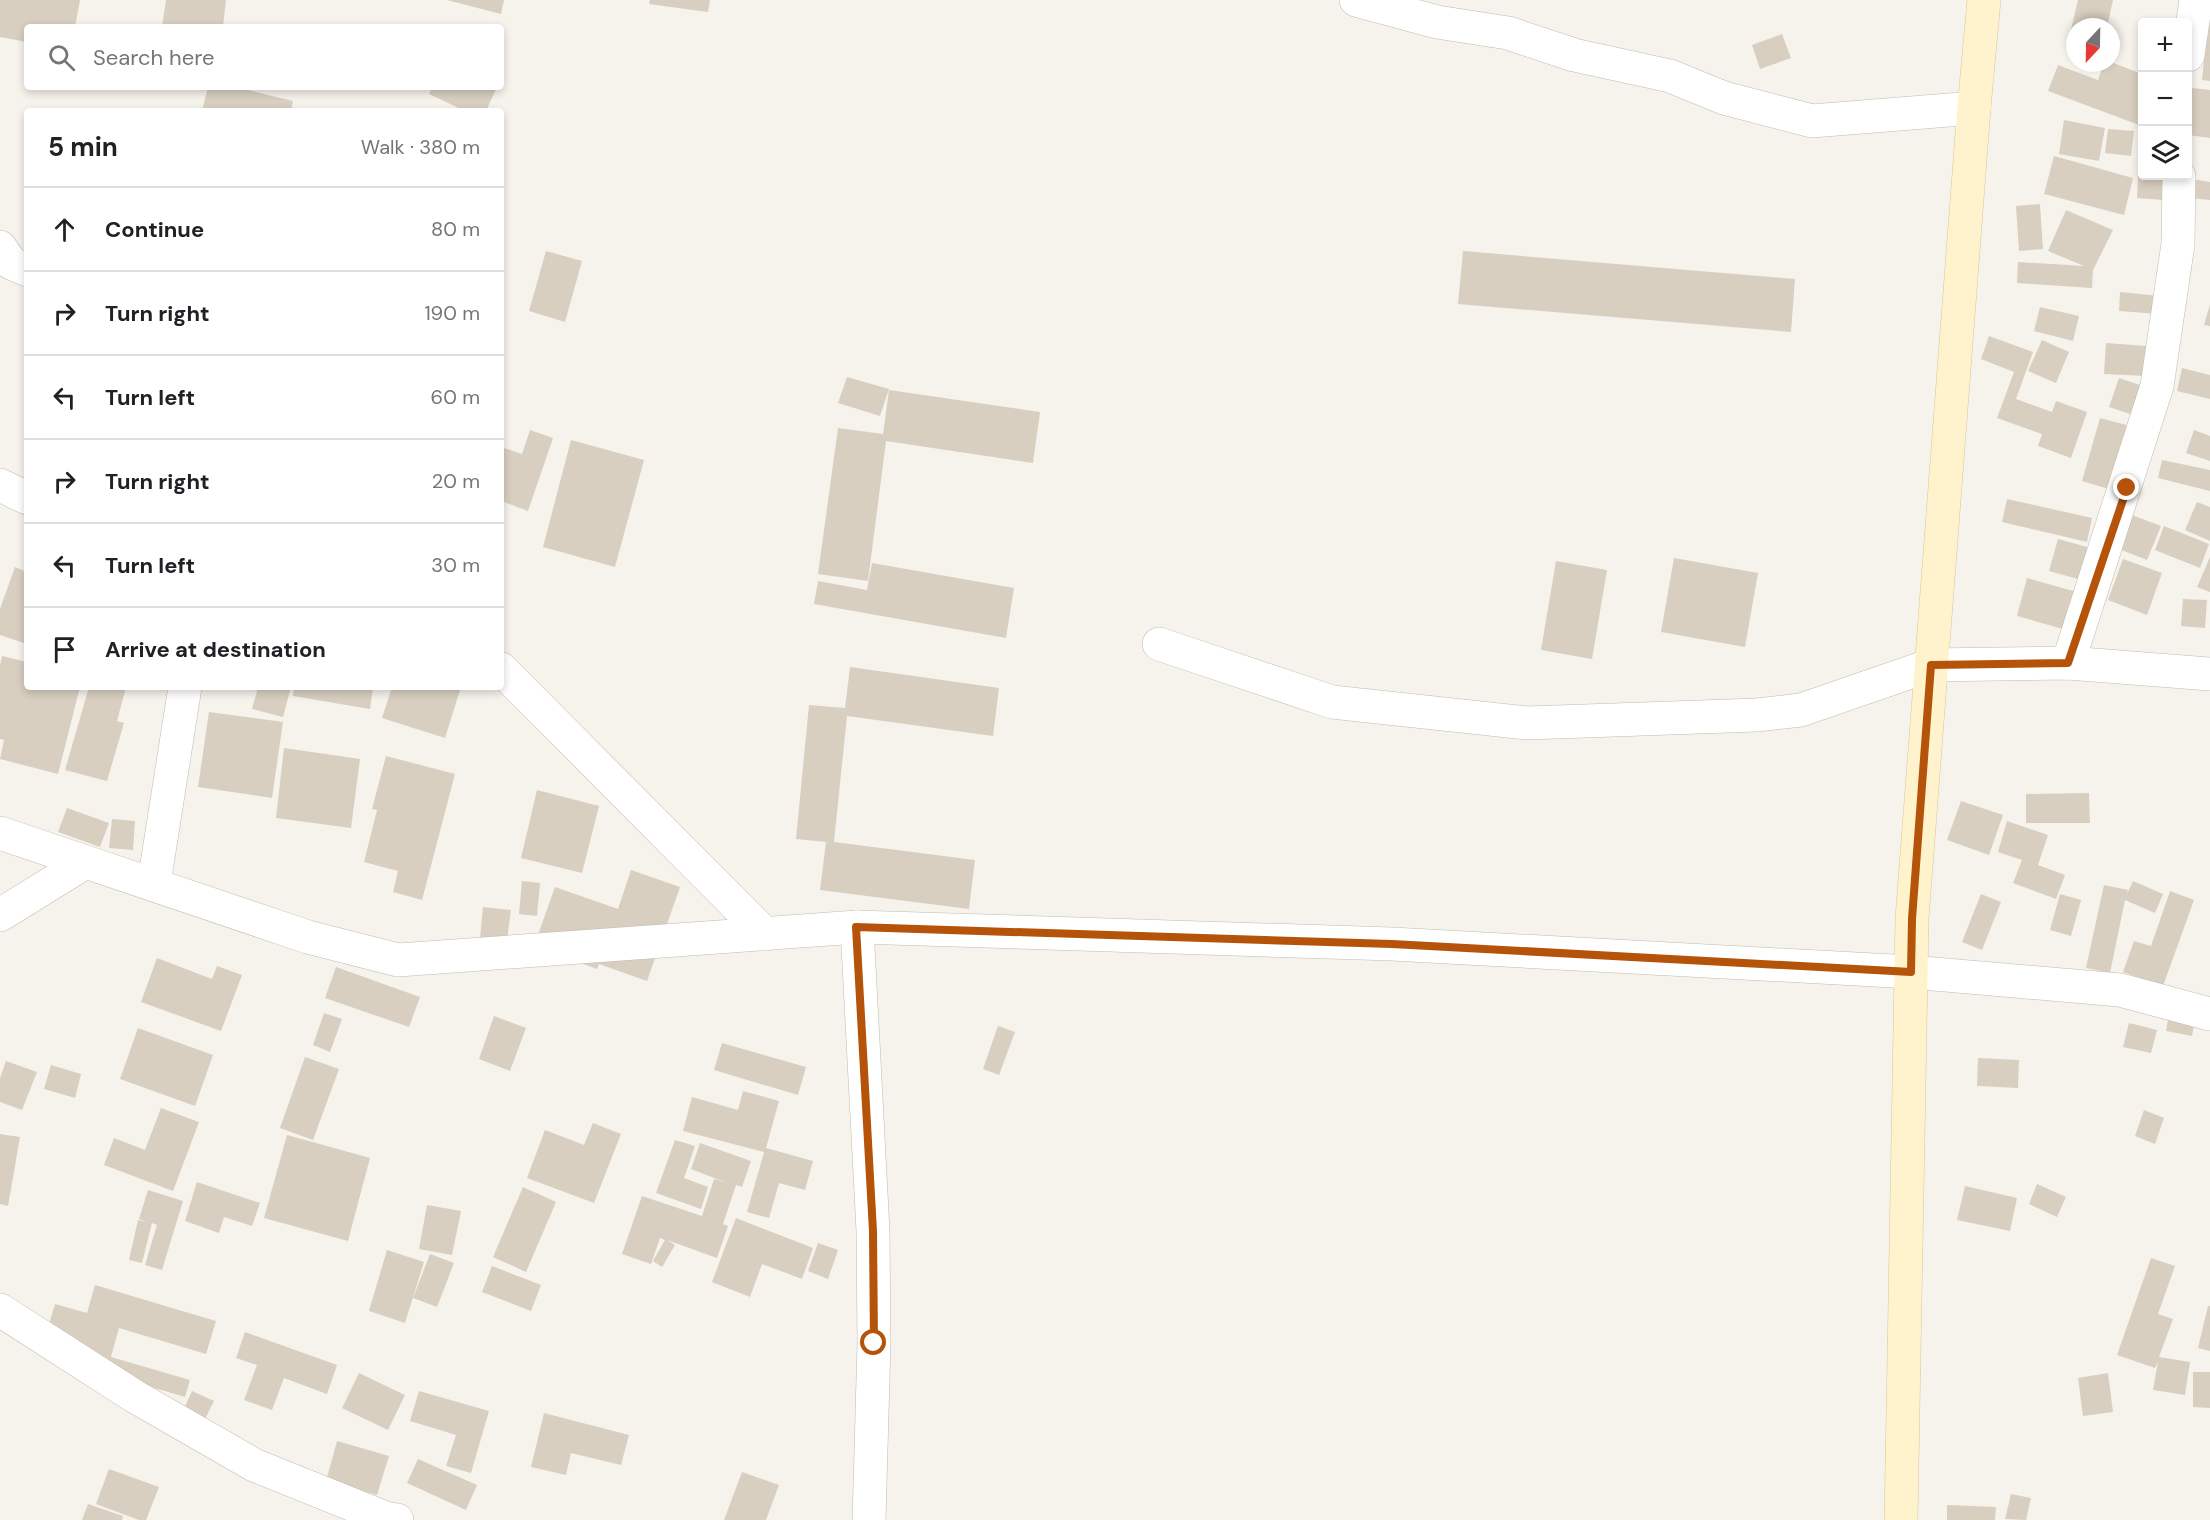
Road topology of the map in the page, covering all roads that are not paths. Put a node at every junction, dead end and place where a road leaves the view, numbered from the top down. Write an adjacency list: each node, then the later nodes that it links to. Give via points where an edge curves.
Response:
1 (1356, 0): 5 (street, via 1437,22 1508,33 1574,55 1670,76 1724,98 1812,121)
2 (1984, 0): 5 (street)
3 (2196, 0): 4 (street)
4 (2192, 24)
5 (1974, 108): 13 (street)
6 (2179, 180): 12 (street, via 2178,244 2157,386)
7 (0, 247): 8 (street, via 11,263)
8 (24, 269)
9 (0, 485): 10 (street)
10 (24, 497)
11 (1159, 644): 13 (street, via 1332,702 1527,723 1800,710)
12 (2068, 663): 13 (street); 15 (street)
13 (1931, 665): 23 (street)
14 (504, 672): 22 (street)
15 (2210, 674)
16 (185, 690): 19 (street)
17 (0, 833): 18 (street)
18 (84, 863): 19 (street); 20 (street)
19 (154, 883): 22 (street, via 308,937 398,960)
20 (0, 915)
21 (856, 927): 22 (street); 23 (street, via 1392,944); 27 (street, via 873,1231)
22 (765, 934)
23 (1911, 972): 24 (street, via 2120,990); 28 (street)
24 (2210, 1014)
25 (0, 1310): 26 (street, via 134,1396 254,1465)
26 (390, 1520)
27 (869, 1520)
28 (1901, 1520)

